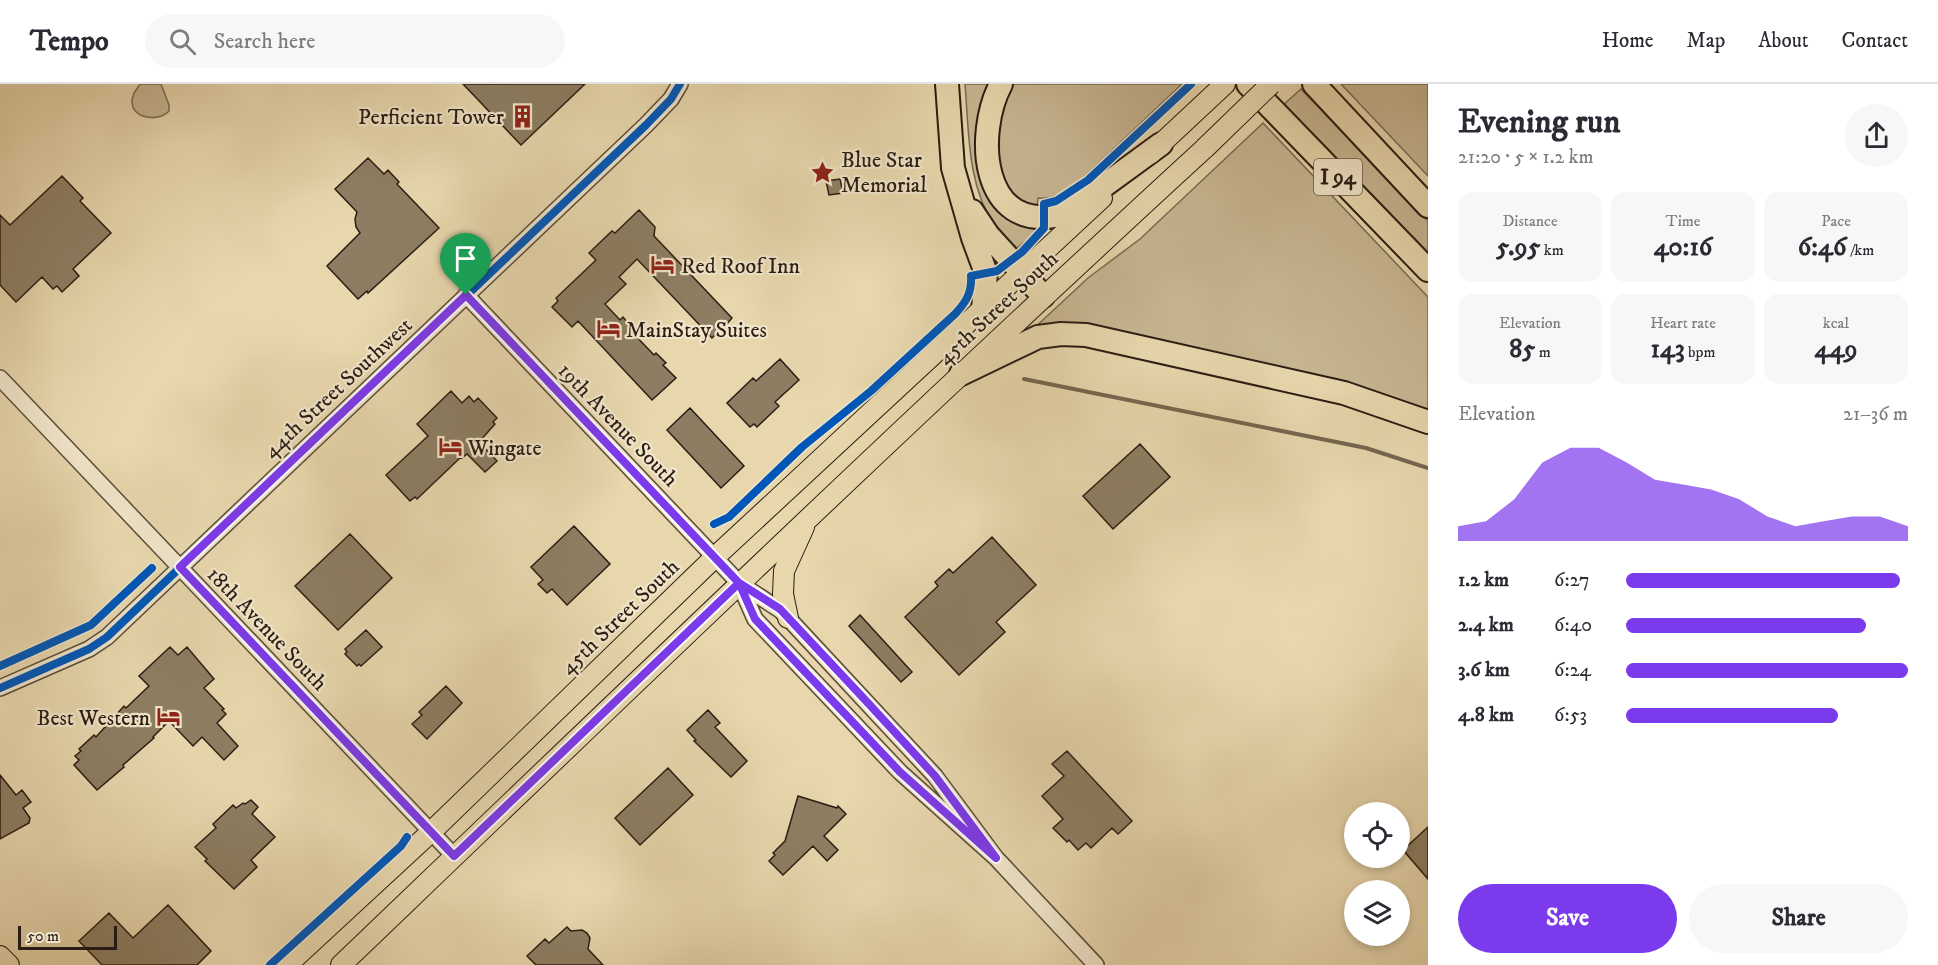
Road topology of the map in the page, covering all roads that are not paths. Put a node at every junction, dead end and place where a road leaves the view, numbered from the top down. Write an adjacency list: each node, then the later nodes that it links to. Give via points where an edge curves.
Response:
1 (680, 84): 17 (street, 44th Street Southwest, via 646,125)
2 (947, 84): 13 (highway, via 951,154)
3 (1001, 84): 10 (highway, via 988,124 989,168 1004,202 1023,213 1062,215)
4 (1225, 84): 10 (main road, 45th Street South)
5 (1239, 84): 9 (highway)
6 (1248, 84): 9 (highway, I 94)
7 (1271, 84): 18 (main road, 45th Street South, bridge)
8 (1314, 84): 11 (highway, I 94)
9 (1293, 130): 15 (highway, I 94)
10 (1161, 144): 16 (main road, 45th Street South)
11 (1379, 155): 12 (highway); 14 (highway, I 94)
12 (1428, 192)
13 (962, 197): 16 (highway, via 988,235); 19 (highway, via 986,273)
14 (1428, 206)
15 (1428, 270)
16 (1022, 272): 18 (highway); 19 (main road, 45th Street South)
17 (466, 295): 24 (street, 19th Avenue South); 25 (street, 44th Street Southwest)
18 (1043, 296): 20 (main road, 45th Street South)
19 (983, 310): 24 (main road, 45th Street South)
20 (961, 374): 22 (highway, via 1038,337 1086,335 1344,393); 23 (main road, 45th Street South)
21 (0, 378): 25 (street, 18th Avenue South)
22 (1428, 422)
23 (807, 519): 26 (main road, 45th Street South); 27 (main road, via 784,572)
24 (715, 557): 26 (street, 19th Avenue South); 29 (main road, 45th Street South)
25 (180, 567): 28 (street, 44th Street Southwest, via 107,637 89,649); 29 (street, 18th Avenue South)
26 (739, 583): 27 (street, 19th Avenue South); 30 (main road, 45th Street South); 31 (street, 19th Avenue South, via 755,619 900,772)
27 (788, 618): 31 (street, 19th Avenue South, via 935,776)
28 (0, 688)
29 (431, 832): 30 (street, 18th Avenue South); 34 (main road, 45th Street South)
30 (454, 856): 35 (main road, 45th Street South)
31 (996, 858): 36 (street, 19th Avenue South)
32 (0, 956): 33 (main road)
33 (9, 965)
34 (287, 965)
35 (341, 965)
36 (1096, 965)

